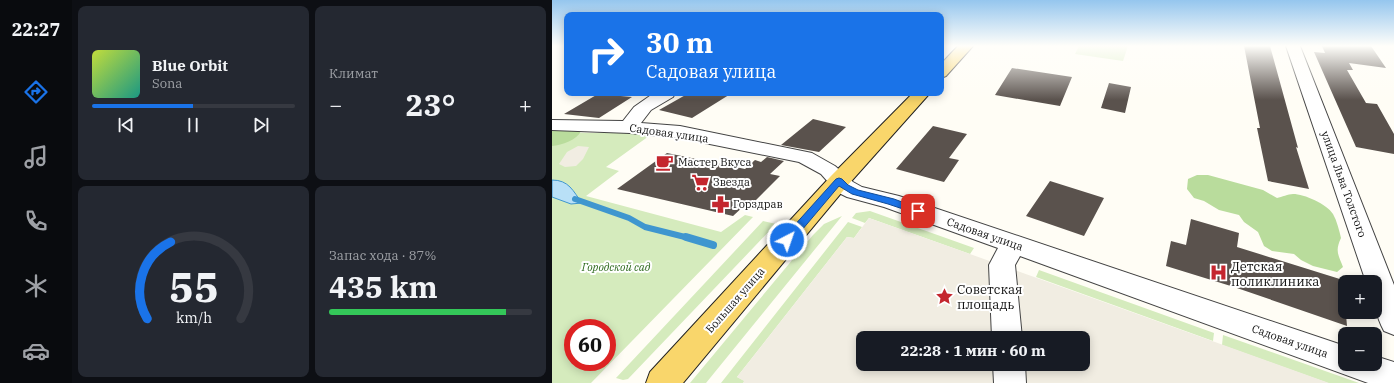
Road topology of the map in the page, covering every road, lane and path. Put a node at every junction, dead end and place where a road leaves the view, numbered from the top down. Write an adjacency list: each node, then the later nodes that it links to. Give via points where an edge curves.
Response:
1 (1300, 64): 8 (street, улица Льва Толстого)
2 (662, 96): 5 (street, via 634,115)
3 (919, 96): 6 (main road, Большая улица)
4 (552, 125): 5 (street, Садовая улица)
5 (630, 127): 6 (street, Садовая улица, via 680,132 805,157 828,170)
6 (839, 181): 7 (street, Садовая улица, via 855,192 891,201); 14 (main road, Большая улица)
7 (1013, 244): 9 (street, via 1002,265); 10 (street, Садовая улица)
8 (1394, 322)
9 (1007, 331)
10 (1338, 358)
11 (1009, 371): 15 (street)
12 (1376, 371): 13 (street)
13 (1394, 377)
14 (662, 383)
15 (1010, 383)

